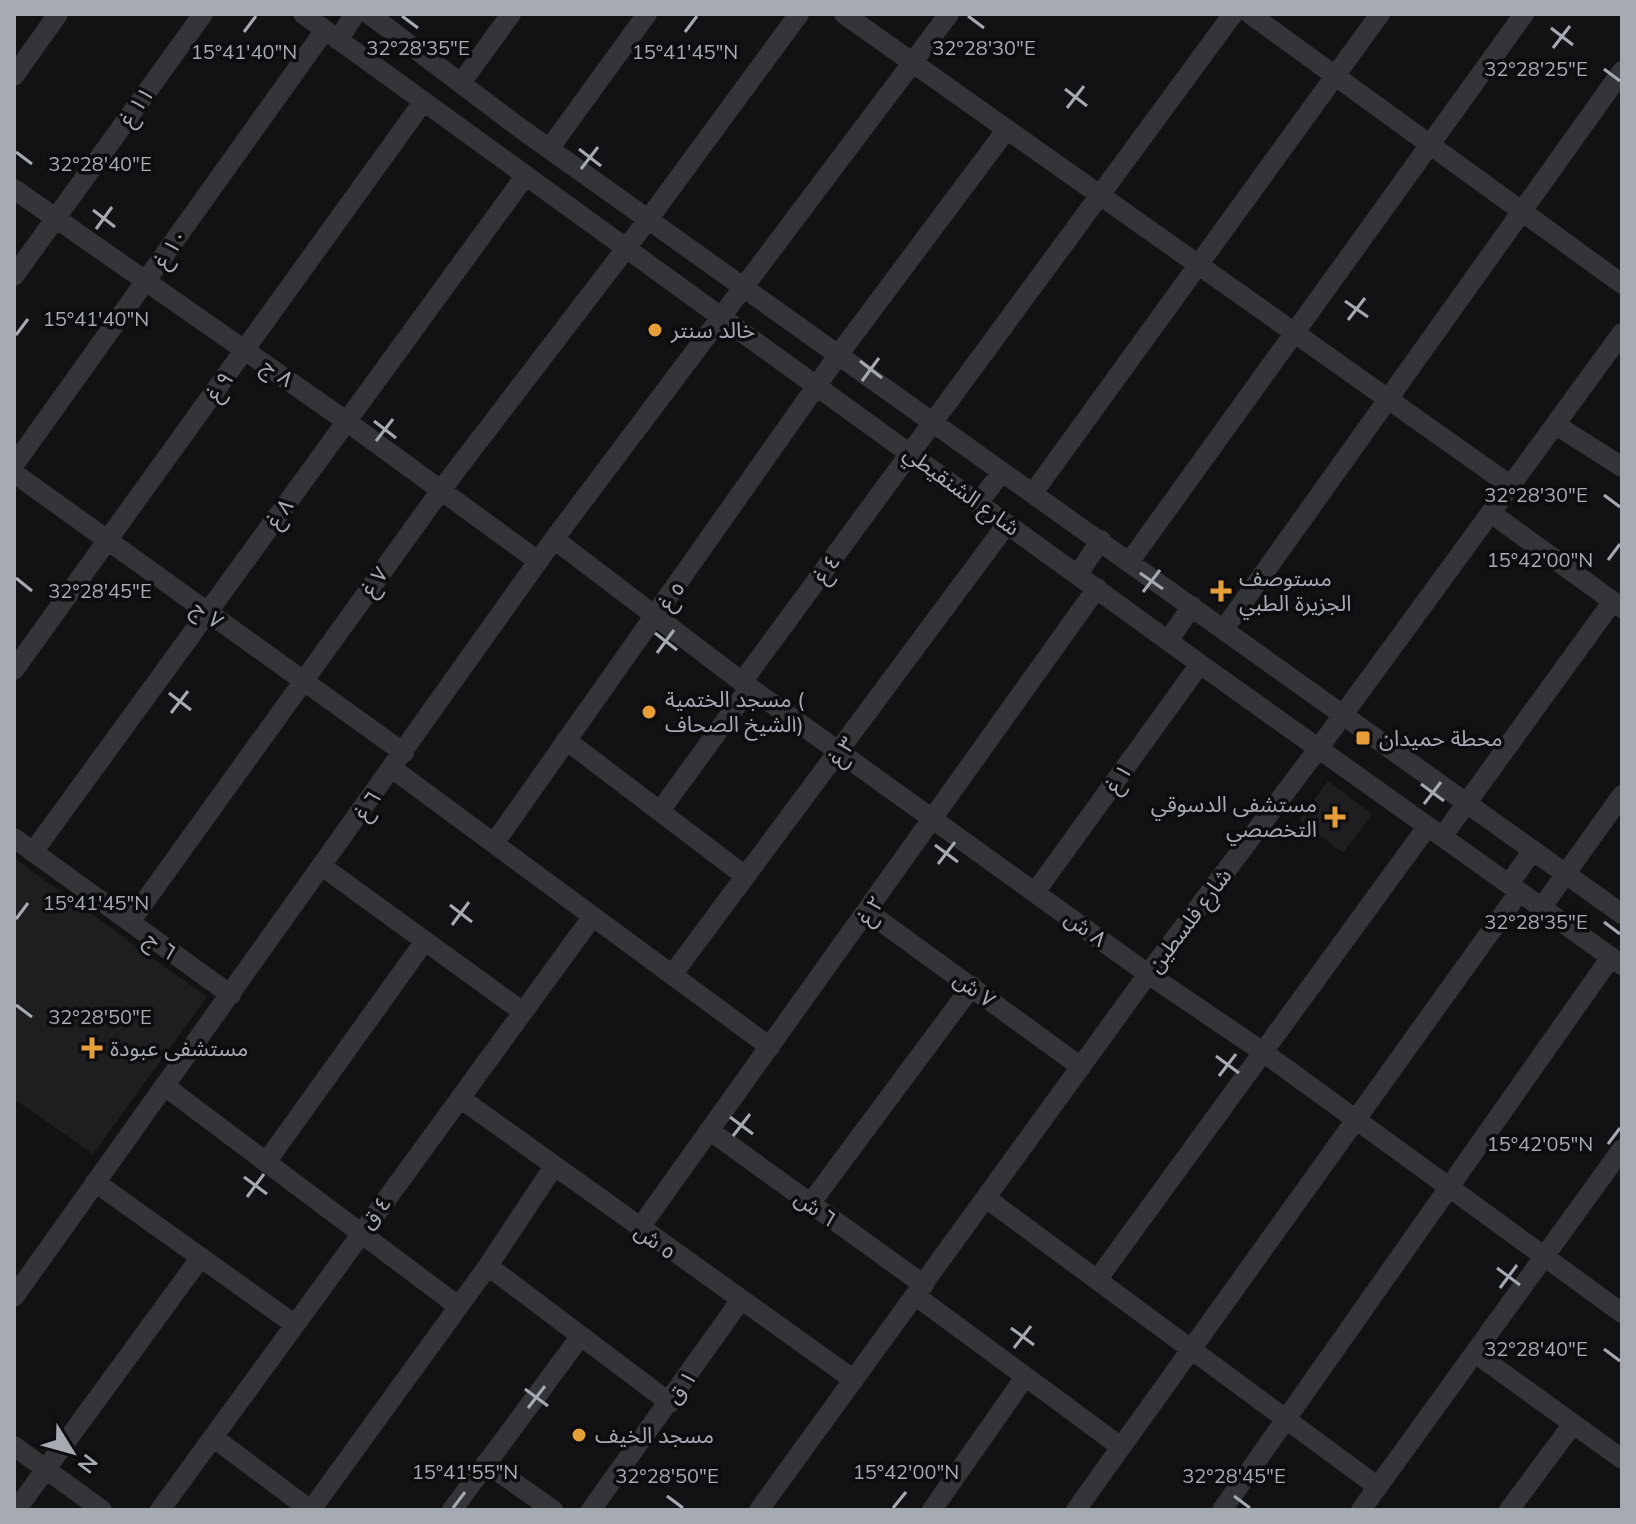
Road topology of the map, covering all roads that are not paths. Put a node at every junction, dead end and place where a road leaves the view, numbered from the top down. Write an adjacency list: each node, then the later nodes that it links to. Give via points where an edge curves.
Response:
1 (58, 14): 18 (street)
2 (203, 14): 32 (street, ١١ غ)
3 (303, 14): 15 (street, شارع الشنقيطي)
4 (355, 14): 15 (street, ١٠ غ)
5 (369, 14): 20 (street)
6 (511, 14): 20 (street)
7 (647, 14): 25 (street)
8 (799, 14): 31 (street, ٧ غ)
9 (844, 14): 16 (street)
10 (949, 14): 16 (street, ٦ غ)
11 (1233, 14): 29 (street, ٤ غ)
12 (1250, 14): 19 (street)
13 (1380, 14): 19 (street)
14 (1524, 14): 24 (street)
15 (332, 35): 21 (street, شارع الشنقيطي); 36 (street, ١٠ غ)
16 (914, 61): 23 (street); 38 (street, ٦ غ)
17 (1622, 71): 30 (street)
18 (14, 76)
19 (1336, 76): 24 (street); 34 (street)
20 (461, 83): 22 (street)
21 (423, 102): 26 (street, شارع الشنقيطي); 42 (street, ٩ غ)
22 (520, 128): 25 (street); 26 (street)
23 (1007, 129): 29 (street); 43 (street, ٥ غ)
24 (1430, 144): 30 (street); 41 (street)
25 (549, 149): 31 (street)
26 (500, 157): 27 (street, شارع الشنقيطي)
27 (526, 175): 33 (street, شارع الشنقيطي); 46 (street, ٨ غ)
28 (14, 189): 32 (street, ٨ ج)
29 (1099, 196): 34 (street); 47 (street, ٤ غ)
30 (1522, 212): 37 (street); 45 (street)
31 (650, 217): 33 (street, ٧ غ); 38 (street)
32 (55, 218): 35 (street, ١١ غ); 36 (street, ٨ ج)
33 (625, 247): 39 (street, شارع الشنقيطي); 55 (street, ٧ غ)
34 (1196, 264): 41 (street); 56 (street)
35 (14, 276)
36 (147, 280): 42 (street, ٨ ج); 50 (street, ١٠ غ)
37 (1622, 284)
38 (745, 286): 39 (street, ٦ غ); 43 (street)
39 (721, 315): 44 (street, شارع الشنقيطي); 61 (street, ٦ غ)
40 (1622, 333): 48 (street, شارع فلسطين)
41 (1296, 334): 45 (street); 64 (street)
42 (246, 350): 46 (street, ٨ ج); 60 (street, ٩ غ)
43 (839, 354): 44 (street, ٥ غ); 47 (street)
44 (819, 386): 49 (street, شارع الشنقيطي); 70 (street, ٥ غ)
45 (1388, 400): 54 (street); 71 (street)
46 (346, 421): 55 (street, ٨ ج); 69 (street, ٨ غ)
47 (931, 422): 49 (street, ٤ غ); 52 (street)
48 (1556, 425): 51 (street); 54 (street, شارع فلسطين)
49 (911, 454): 57 (street, شارع الشنقيطي); 76 (street, ٤ غ)
50 (14, 465)
51 (1622, 467)
52 (1002, 472): 56 (street); 57 (street)
53 (14, 473): 60 (street, ٧ ج)
54 (1511, 486): 58 (street, شارع فلسطين)
55 (441, 490): 63 (street, ٨ ج); 75 (street, ٧ غ)
56 (1033, 493): 62 (street)
57 (978, 503): 59 (street, شارع الشنقيطي)
58 (1491, 513): 67 (street); 77 (street, شارع فلسطين)
59 (1007, 524): 65 (street, شارع الشنقيطي); 80 (street, ٣ غ)
60 (105, 539): 69 (street, ٧ ج); 74 (street, ٩ غ)
61 (554, 539): 63 (street, ٦ غ); 70 (street, ٨ ش)
62 (1101, 540): 64 (street); 65 (street)
63 (538, 561): 81 (street, ٦ غ)
64 (1130, 561): 68 (street)
65 (1078, 574): 66 (street, شارع الشنقيطي)
66 (1097, 588): 72 (street, شارع الشنقيطي); 85 (street, ٢ غ)
67 (1618, 604): 83 (street)
68 (1192, 606): 71 (street); 72 (street)
69 (207, 613): 75 (street, ٧ ج); 90 (street, ٨ غ)
70 (655, 617): 76 (street, ٨ ش); 78 (street, ٥ غ)
71 (1224, 629): 77 (street)
72 (1168, 641): 73 (street, شارع الشنقيطي)
73 (1200, 664): 79 (street, شارع الشنقيطي); 95 (street, ١ غ)
74 (14, 670)
75 (301, 681): 81 (street, ٧ ج); 100 (street, ٧ غ)
76 (746, 684): 80 (street, ٨ ش); 84 (street, ٤ غ)
77 (1344, 714): 79 (street, شارع فلسطين); 83 (street)
78 (566, 740): 84 (street); 88 (street, ٥ غ)
79 (1318, 749): 86 (street, شارع الشنقيطي); 103 (street, شارع فلسطين)
80 (841, 752): 85 (street, ٨ ش); 93 (street, ٣ غ)
81 (398, 761): 88 (street, ٧ ج); 91 (street, ٦ غ)
82 (1622, 795): 92 (street)
83 (1467, 801): 86 (street); 89 (street)
84 (660, 811): 93 (street)
85 (934, 817): 95 (street, ٨ ش); 97 (street, ٢ غ)
86 (1435, 832): 94 (street, شارع الشنقيطي); 109 (street)
87 (14, 838): 90 (street, ٦ ج)
88 (495, 842): 99 (street, ٧ ج)
89 (1533, 850): 92 (street); 94 (street)
90 (33, 852): 100 (street, ٦ ج)
91 (323, 867): 101 (street); 106 (street, ٦ غ)
92 (1566, 874): 96 (street); 98 (street)
93 (745, 876): 104 (street, ٣ غ)
94 (1514, 888): 96 (street, شارع الشنقيطي); 113 (street)
95 (1036, 891): 103 (street, ٨ ش)
96 (1542, 907): 102 (street, شارع الشنقيطي)
97 (868, 912): 105 (street, ٧ ش); 108 (street, ٢ غ)
98 (1622, 914)
99 (593, 916): 104 (street, ٧ ج); 107 (street, ٤ ق)
100 (130, 922): 106 (street, ٦ ج)
101 (424, 942): 107 (street); 116 (street)
102 (1617, 961): 119 (street)
103 (1148, 974): 109 (street, ٨ ش); 110 (street, شارع فلسطين)
104 (672, 975): 108 (street, ٧ ج)
105 (972, 986): 110 (street, ٧ ش); 121 (street)
106 (231, 995): 111 (street, ٦ غ)
107 (523, 1012): 112 (street, ٤ ق)
108 (770, 1047): 114 (street, ٢ غ)
109 (1263, 1052): 113 (street, ٨ ش); 127 (street)
110 (1081, 1067): 120 (street, شارع فلسطين)
111 (166, 1087): 116 (street); 118 (street, ٦ غ)
112 (460, 1098): 117 (street, ٥ ش); 123 (street, ٤ ق)
113 (1356, 1122): 119 (street, ٨ ش); 135 (street)
114 (709, 1130): 121 (street, ٦ ش); 122 (street, ٢ غ)
115 (1622, 1149): 124 (street)
116 (267, 1161): 123 (street)
117 (554, 1166): 122 (street, ٥ ش); 126 (street)
118 (95, 1182): 125 (street); 129 (street, ٦ غ)
119 (1449, 1187): 124 (street, ٨ ش); 140 (street)
120 (986, 1198): 127 (street); 128 (street, شارع فلسطين)
121 (810, 1204): 128 (street, ٦ ش)
122 (639, 1229): 130 (street, ٥ ش)
123 (360, 1233): 131 (street); 133 (street, ٤ ق)
124 (1543, 1255): 132 (street, ٨ ش); 136 (street)
125 (201, 1257): 133 (street); 147 (street)
126 (488, 1266): 131 (street); 134 (street)
127 (1097, 1280): 135 (street)
128 (920, 1290): 137 (street, ٦ ش); 138 (street, شارع فلسطين)
129 (14, 1297)
130 (740, 1301): 138 (street, ٥ ش); 139 (street, ١ ق)
131 (458, 1306): 152 (street)
132 (1622, 1313)
133 (294, 1324): 142 (street, ٤ ق)
134 (580, 1337): 139 (street); 146 (street)
135 (1191, 1349): 140 (street); 144 (street)
136 (1475, 1353): 141 (street); 148 (street)
137 (1025, 1377): 144 (street, ٦ ش); 157 (street)
138 (854, 1380): 156 (street, شارع فلسطين)
139 (670, 1403): 155 (street, ١ ق)
140 (1286, 1419): 148 (street); 159 (street)
141 (1573, 1424): 145 (street); 161 (street)
142 (213, 1437): 151 (street, ٤ ق); 152 (street)
143 (14, 1446): 147 (street)
144 (1121, 1447): 158 (street)
145 (1622, 1459)
146 (486, 1463): 153 (street); 154 (street)
147 (46, 1469): 149 (street); 150 (street)
148 (1378, 1487): 160 (street)
149 (16, 1510)
150 (102, 1510)
151 (160, 1510)
152 (311, 1510)
153 (452, 1510)
154 (553, 1510)
155 (591, 1510)
156 (759, 1510)
157 (932, 1510)
158 (1076, 1510)
159 (1222, 1510)
160 (1361, 1510)
161 (1509, 1510)

